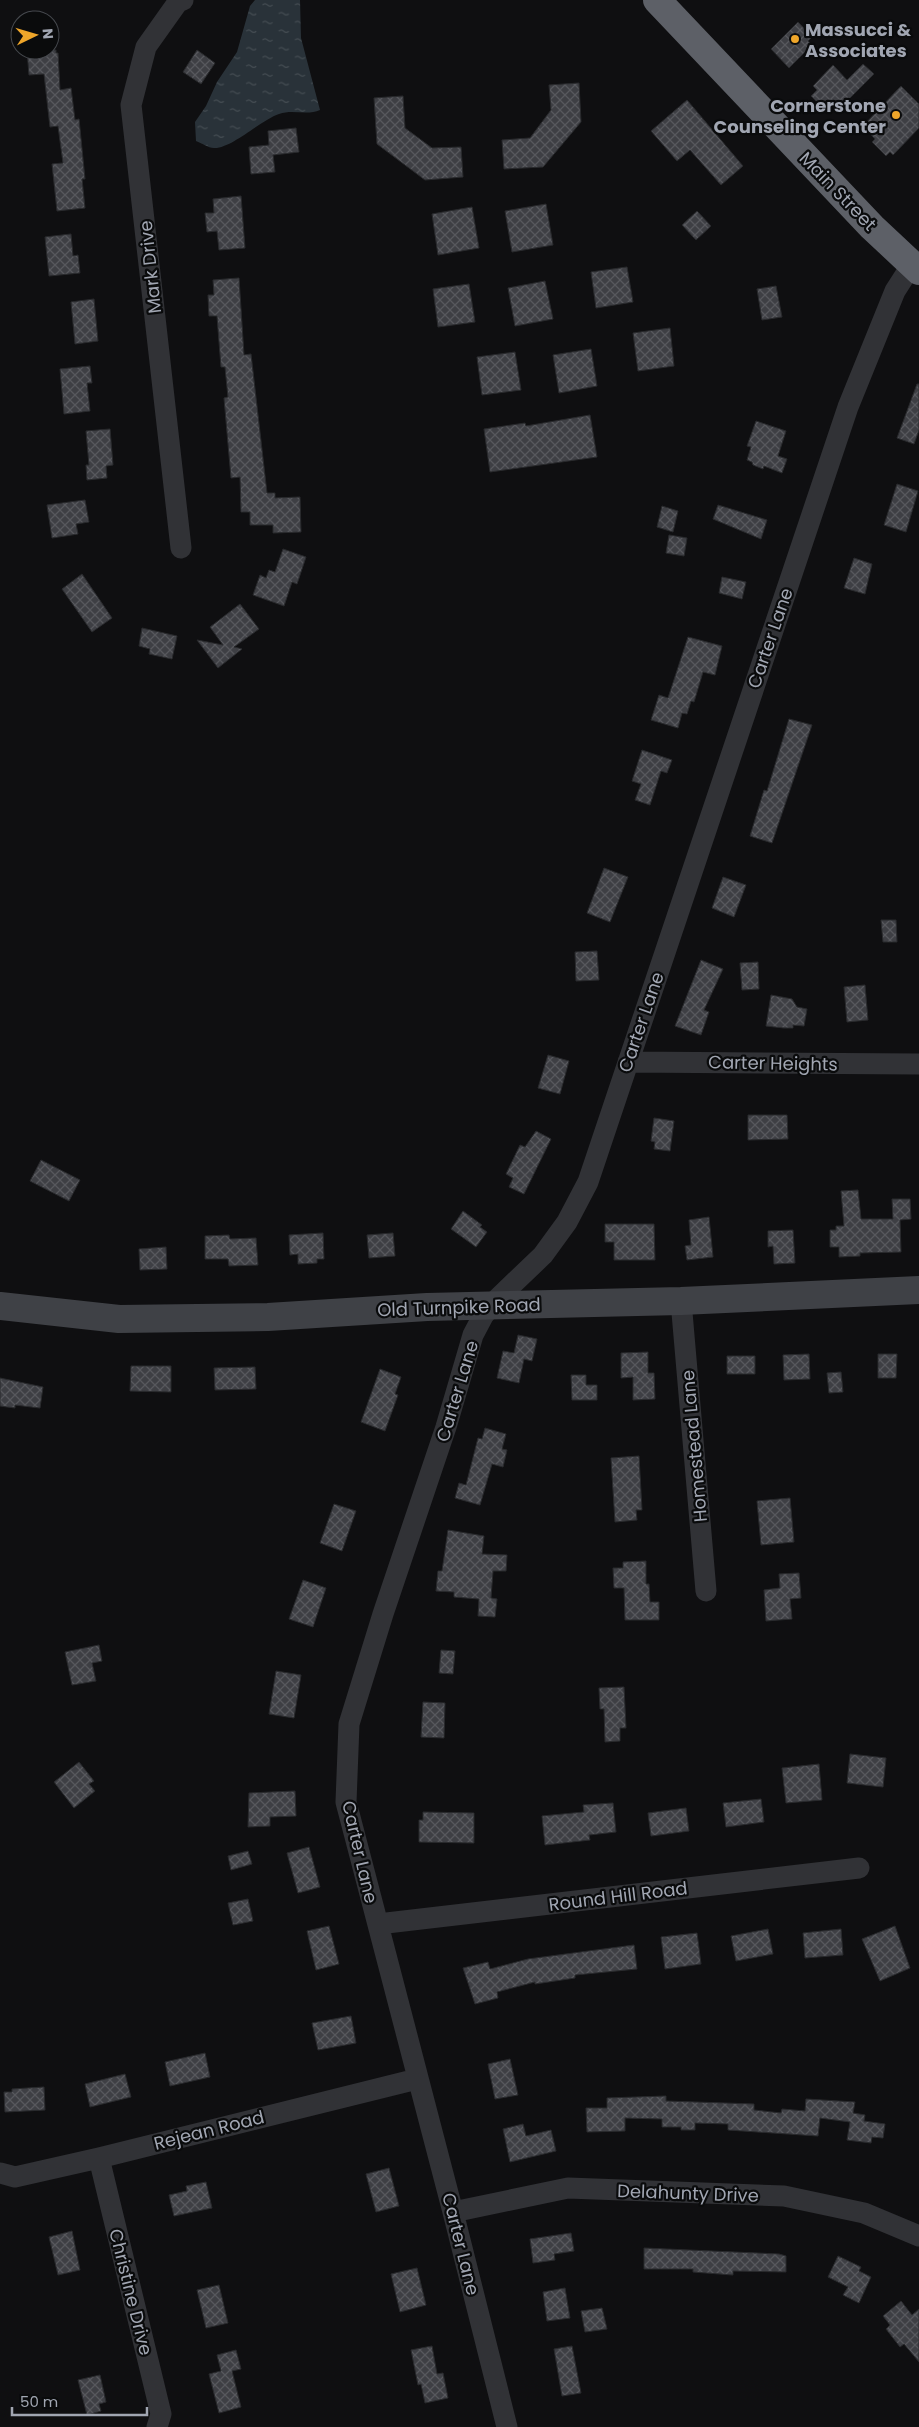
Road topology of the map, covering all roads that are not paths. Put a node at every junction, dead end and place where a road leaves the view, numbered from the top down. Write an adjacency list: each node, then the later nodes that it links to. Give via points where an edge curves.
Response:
1 (183, 0): 4 (street, Mark Drive, via 178,2 146,47 131,105)
2 (657, 0): 3 (highway, Main Street, via 872,227)
3 (915, 268): 5 (street, Carter Lane, via 895,291 848,407)
4 (181, 548)
5 (628, 1062): 6 (street, Carter Heights); 9 (street, Carter Lane, via 588,1182 568,1222 542,1255)
6 (919, 1064)
7 (919, 1290): 8 (main road, Old Turnpike Road)
8 (681, 1301): 9 (main road, Old Turnpike Road); 11 (street, Homestead Lane)
9 (492, 1305): 10 (main road, Old Turnpike Road, via 268,1317 119,1319); 13 (street, Carter Lane, via 473,1335 349,1724 346,1802)
10 (0, 1306)
11 (706, 1591)
12 (859, 1868): 13 (street, Round Hill Road)
13 (378, 1924): 14 (street, Carter Lane)
14 (417, 2079): 15 (street, Rejean Road); 17 (street, Carter Lane)
15 (99, 2158): 16 (street, Rejean Road, via 15,2177); 19 (street, Christine Drive, via 161,2414)
16 (0, 2173)
17 (453, 2212): 18 (street, Delahunty Drive, via 568,2188 784,2196 864,2213); 20 (street, Carter Lane)
18 (919, 2236)
19 (157, 2427)
20 (507, 2427)

